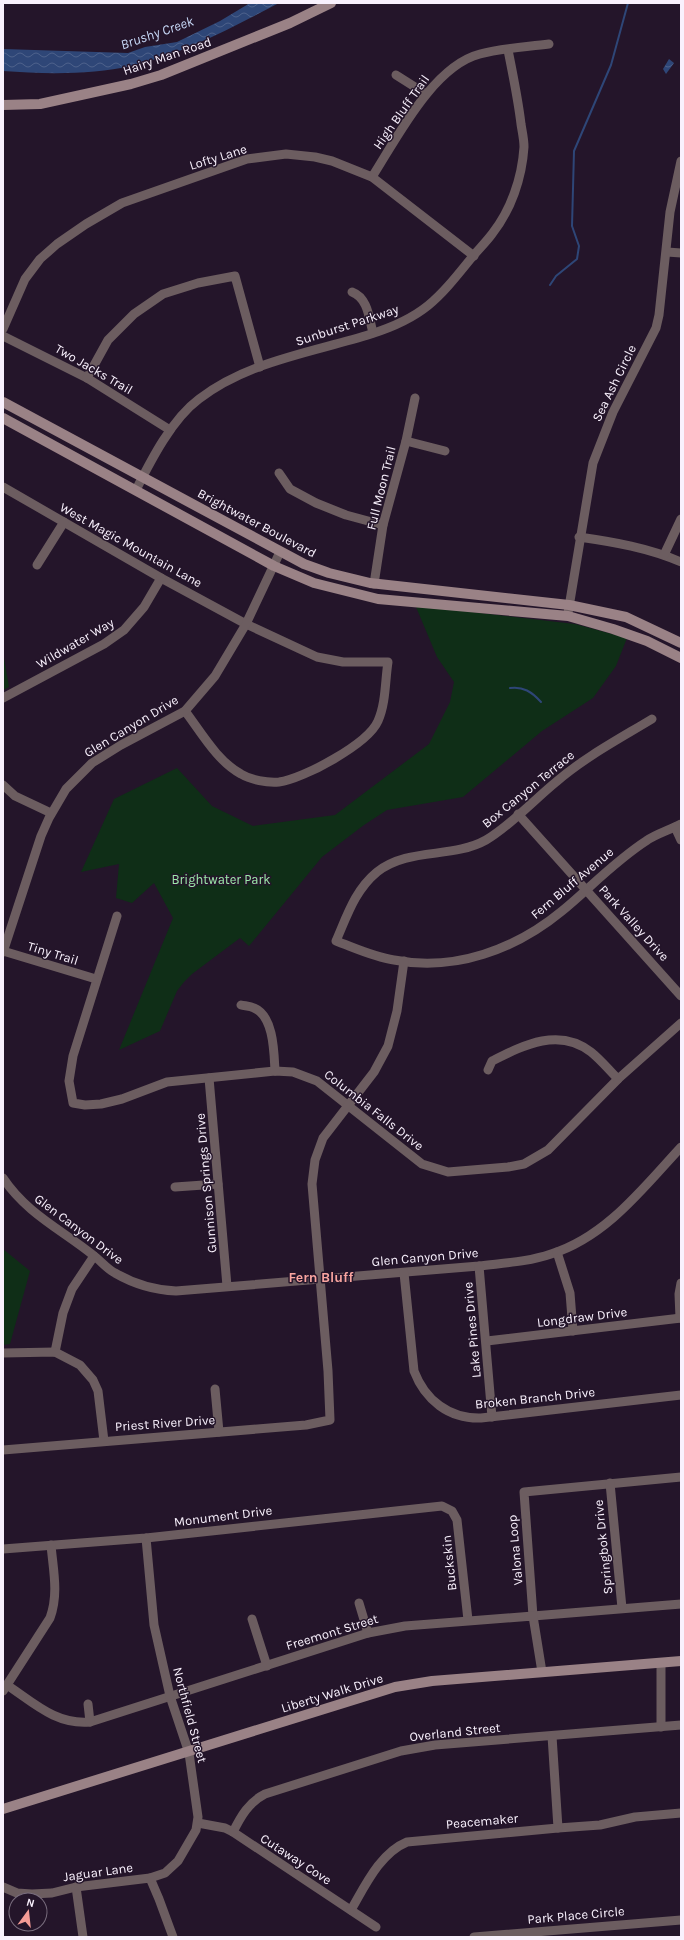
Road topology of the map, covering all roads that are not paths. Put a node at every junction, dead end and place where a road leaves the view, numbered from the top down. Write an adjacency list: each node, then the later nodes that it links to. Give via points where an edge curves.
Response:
1 (331, 3): 6 (street, Hairy Man Road, via 161,75 40,104)
2 (549, 44): 3 (street, High Bluff Trail)
3 (508, 50): 5 (street, High Bluff Trail, via 466,59 446,71); 11 (street, Sunburst Parkway, via 524,145 521,168 508,210)
4 (396, 75): 5 (street)
5 (426, 94): 8 (street, High Bluff Trail)
6 (3, 105)
7 (681, 160): 9 (street, Sea Ash Circle, via 670,212)
8 (372, 177): 11 (street, Lofty Lane); 13 (street, Lofty Lane, via 321,158 286,154 247,159 122,203 68,236 40,260 25,279)
9 (667, 252): 10 (street); 31 (street, Sea Ash Circle, via 656,328 613,412 598,449)
10 (681, 253)
11 (474, 256): 14 (street, Sunburst Parkway, via 432,303 402,322)
12 (352, 292): 14 (street, via 359,294 364,300)
13 (3, 329)
14 (373, 333): 16 (street, Sunburst Parkway)
15 (3, 336): 17 (street, Two Jacks Trail)
16 (260, 367): 17 (street, via 235,276 198,283 163,294 134,314 108,340); 21 (street, Sunburst Parkway, via 235,377 198,399)
17 (86, 378): 21 (street, Two Jacks Trail)
18 (415, 398): 22 (street, Full Moon Trail)
19 (3, 402): 25 (street, Brightwater Boulevard)
20 (3, 418): 27 (street, Brightwater Boulevard)
21 (170, 430): 25 (street, Sunburst Parkway)
22 (406, 441): 23 (street); 30 (street, Full Moon Trail)
23 (445, 451)
24 (279, 473): 30 (street, via 290,489 316,503 346,515)
25 (142, 477): 27 (street, Sunburst Parkway); 32 (street, Brightwater Boulevard)
26 (3, 487): 29 (street, West Magic Mountain Lane)
27 (136, 490): 36 (street, Brightwater Boulevard)
28 (681, 519): 33 (street)
29 (64, 522): 35 (street); 37 (street, West Magic Mountain Lane)
30 (383, 525): 38 (street, Full Moon Trail)
31 (579, 537): 33 (street, via 618,543); 39 (street, Sea Ash Circle)
32 (280, 552): 36 (street, Glen Canyon Drive); 38 (street, Brightwater Boulevard, via 329,573)
33 (664, 555): 34 (street)
34 (681, 562)
35 (36, 565)
36 (274, 566): 40 (street, Brightwater Boulevard, via 314,583 378,599); 41 (street, Glen Canyon Drive)
37 (161, 578): 41 (street, West Magic Mountain Lane); 44 (street, Wildwater Way, via 144,607 124,630 104,644)
38 (374, 584): 39 (street, Brightwater Boulevard)
39 (569, 604): 40 (street, Sea Ash Circle); 42 (street, Brightwater Boulevard, via 626,617)
40 (568, 616): 43 (street, Brightwater Boulevard, via 647,641)
41 (246, 624): 45 (street, Glen Canyon Drive, via 215,676); 45 (street, West Magic Mountain Lane, via 317,657 343,662 388,662 383,706 378,723 366,737 348,750 302,776 279,782 257,780 241,774 225,763)
42 (681, 643)
43 (681, 658)
44 (3, 698)
45 (185, 711): 48 (street, Glen Canyon Drive, via 120,745 92,763 66,789)
46 (652, 719): 49 (street, Box Canyon Terrace, via 576,766)
47 (3, 785): 48 (street, via 15,796)
48 (51, 813): 55 (street, Glen Canyon Drive)
49 (518, 814): 52 (street, Park Valley Drive); 54 (street, Box Canyon Terrace, via 493,836 476,845 459,851 401,860 379,871 358,892)
50 (678, 825): 51 (street); 52 (street, Fern Bluff Avenue, via 647,840 620,859)
51 (681, 840)
52 (586, 889): 56 (street, Fern Bluff Avenue, via 550,921 519,941 497,950 461,960); 58 (street, Park Valley Drive)
53 (117, 916): 57 (street, Columbia Falls Drive)
54 (336, 941): 56 (street, Fern Bluff Avenue, via 377,956)
55 (3, 951): 57 (street, Tiny Trail)
56 (404, 961): 65 (street, via 397,1011 388,1046 374,1072)
57 (96, 979): 63 (street, Columbia Falls Drive, via 72,1056 69,1081 73,1103 101,1104 167,1082)
58 (681, 996)
59 (241, 1005): 62 (street, via 257,1010 267,1022 274,1047)
60 (681, 1022): 64 (street, Columbia Falls Drive)
61 (488, 1070): 64 (street, via 492,1061 526,1044 552,1039 568,1041 586,1049)
62 (275, 1071): 63 (street, Columbia Falls Drive); 65 (street, Columbia Falls Drive, via 293,1072 313,1079)
63 (209, 1078): 68 (street, Gunnison Springs Drive)
64 (618, 1079): 65 (street, Columbia Falls Drive, via 548,1150 524,1164 508,1167 453,1172 432,1168 413,1158)
65 (348, 1106): 74 (street, via 323,1138 313,1172)
66 (681, 1147): 70 (street, Glen Canyon Drive, via 610,1220 590,1236)
67 (3, 1178): 71 (street, Glen Canyon Drive, via 12,1192 36,1215)
68 (218, 1184): 69 (street); 76 (street, Gunnison Springs Drive)
69 (175, 1187)
70 (557, 1252): 72 (street, Glen Canyon Drive, via 525,1261); 78 (street, via 570,1293)
71 (94, 1256): 76 (street, Glen Canyon Drive, via 113,1273 152,1288 176,1291); 80 (street, via 72,1289 63,1313)
72 (479, 1266): 73 (street, Glen Canyon Drive); 79 (street, Lake Pines Drive)
73 (404, 1273): 74 (street, Glen Canyon Drive); 84 (street, Broken Branch Drive, via 413,1366 424,1392 436,1404 450,1412 465,1417)
74 (321, 1278): 76 (street, Glen Canyon Drive); 85 (street, Priest River Drive, via 330,1420 306,1425)
75 (681, 1283): 77 (street, via 678,1294)
76 (227, 1286)
77 (681, 1318): 78 (street, Longdraw Drive)
78 (573, 1331): 79 (street, Longdraw Drive)
79 (487, 1341): 84 (street, Lake Pines Drive)
80 (55, 1352): 81 (street); 86 (street, via 80,1365 93,1380 101,1411)
81 (3, 1353)
82 (215, 1389): 85 (street)
83 (681, 1395): 84 (street, Broken Branch Drive)
84 (492, 1417)
85 (219, 1432): 86 (street, Priest River Drive)
86 (104, 1441): 87 (street, Priest River Drive)
87 (3, 1450)
88 (681, 1477): 89 (street, Valona Loop)
89 (610, 1483): 96 (street, Springbok Drive); 97 (street, Valona Loop, via 524,1492)
90 (446, 1507): 91 (street, Monument Drive, via 338,1516); 99 (street, Buckskin, via 457,1520)
91 (146, 1538): 92 (street, Monument Drive); 106 (street, Northfield Street, via 154,1625)
92 (51, 1545): 93 (street, Monument Drive); 105 (street, via 55,1596 53,1609 50,1618)
93 (3, 1549)
94 (359, 1603): 100 (street)
95 (681, 1604): 96 (street)
96 (622, 1608): 97 (street)
97 (534, 1616): 99 (street, Freemont Street); 104 (street)
98 (252, 1619): 103 (street)
99 (468, 1620): 100 (street, Freemont Street, via 405,1626)
100 (368, 1633): 103 (street, Freemont Street)
101 (681, 1661): 102 (street, Liberty Walk Drive)
102 (660, 1663): 104 (street, Liberty Walk Drive); 110 (street)
103 (267, 1666): 106 (street, Freemont Street)
104 (542, 1672): 112 (street, Liberty Walk Drive, via 432,1681 396,1687)
105 (5, 1688): 108 (street, Freemont Street, via 64,1721)
106 (170, 1696): 108 (street, Freemont Street); 112 (street, Northfield Street)
107 (88, 1704): 108 (street)
108 (90, 1722)
109 (681, 1725): 110 (street, Overland Street)
110 (661, 1727): 111 (street, Overland Street)
111 (552, 1736): 116 (street); 117 (street, Overland Street, via 435,1745 401,1751 265,1794 251,1803)
112 (189, 1753): 113 (street, Liberty Walk Drive); 115 (street, Northfield Street)
113 (3, 1809)
114 (681, 1813): 116 (street, Peacemaker, via 636,1817 600,1825)
115 (198, 1823): 117 (street, Cutaway Cove); 118 (street, via 178,1861 165,1873)
116 (558, 1828): 121 (street, Peacemaker, via 402,1843 385,1857)
117 (233, 1832): 121 (street, Cutaway Cove)
118 (150, 1878): 120 (street, Jaguar Lane); 125 (street, Jaguar Lane)
119 (3, 1887): 120 (street, Jaguar Lane, via 17,1893 32,1894 52,1893)
120 (76, 1887): 124 (street)
121 (351, 1910): 123 (street, Cutaway Cove)
122 (681, 1920): 126 (street, Park Place Circle)
123 (376, 1927)
124 (83, 1937)
125 (173, 1937)
126 (474, 1937)

